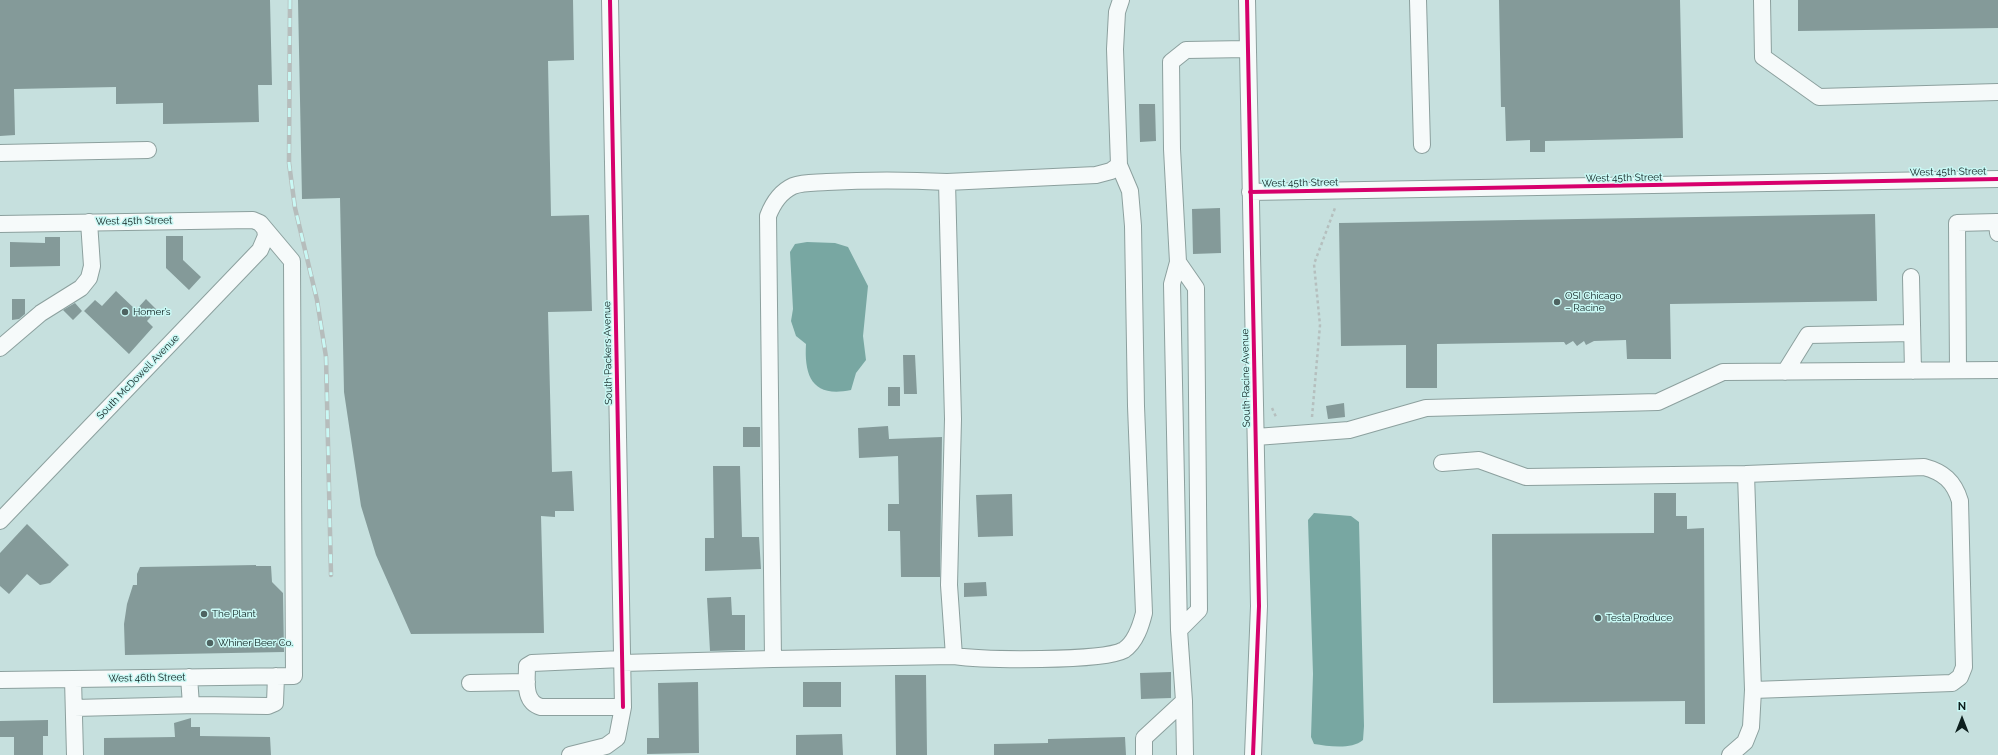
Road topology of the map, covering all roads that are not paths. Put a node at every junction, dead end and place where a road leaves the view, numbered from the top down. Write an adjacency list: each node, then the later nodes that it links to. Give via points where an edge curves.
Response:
1 (610, 0): 34 (street, South Packers Avenue)
2 (1121, 0): 11 (street, via 1116,12 1115,49)
3 (1246, 0): 6 (street, South Racine Avenue)
4 (1418, 0): 8 (street)
5 (1762, 0): 7 (street, via 1763,57 1819,97)
6 (1248, 49): 14 (street, South Racine Avenue); 19 (street, via 1186,50 1171,62 1180,72 1180,140 1172,149)
7 (1998, 92)
8 (1422, 144)
9 (148, 150): 10 (street)
10 (0, 153)
11 (1119, 165): 13 (street, via 1111,171 1096,175); 32 (street, via 1130,191 1133,226 1136,406 1144,613 1140,628 1125,649 1111,655 974,659)
12 (1998, 179): 14 (street, West 45th Street)
13 (947, 182): 32 (street, via 953,419 949,585); 33 (street, via 855,181 804,184 782,194 774,202 768,216)
14 (1250, 192): 27 (street, South Racine Avenue)
15 (89, 222): 16 (street, West 45th Street); 17 (street, West 45th Street, via 253,220); 22 (street, via 92,266 89,278 81,288 41,313)
16 (0, 224)
17 (265, 229): 30 (street, South McDowell Avenue, via 266,236 260,250); 35 (street, West 46th Street, via 292,261 294,676)
18 (1998, 233): 23 (street, via 1998,222 1957,223)
19 (1178, 262): 31 (street, via 1172,284); 31 (street, via 1196,288 1199,610)
20 (1911, 277): 21 (street)
21 (1912, 333): 25 (street); 26 (street, via 1808,335)
22 (0, 348)
23 (1958, 370): 24 (street); 25 (street)
24 (1998, 370)
25 (1912, 371): 26 (street)
26 (1785, 372): 27 (street, via 1723,372 1658,402 1426,408 1349,430)
27 (1256, 437): 50 (street, South Racine Avenue, via 1259,606)
28 (1442, 463): 29 (street, via 1479,460 1526,477)
29 (1746, 474): 41 (street); 41 (street, via 1924,467 1939,471 1957,490 1960,501 1964,667 1960,677 1952,683 1945,684)
30 (0, 521)
31 (1179, 630): 42 (street)
32 (954, 656): 33 (street)
33 (772, 659): 34 (street)
34 (622, 661): 39 (street, via 532,663 527,666); 44 (street, South Packers Avenue)
35 (276, 676): 36 (street, West 46th Street); 43 (street, via 275,702 268,706)
36 (189, 677): 37 (street, West 46th Street); 43 (street)
37 (73, 679): 38 (street, West 46th Street); 45 (street)
38 (0, 680)
39 (527, 682): 40 (street); 44 (street, via 530,700 541,707)
40 (470, 683)
41 (1753, 690): 51 (street, via 1751,727 1746,742)
42 (1184, 701): 48 (street, via 1144,738); 49 (street)
43 (190, 705): 45 (street)
44 (623, 707): 47 (street, South Packers Avenue, via 617,738 606,746)
45 (74, 708): 46 (street)
46 (75, 755)
47 (570, 755)
48 (1144, 755)
49 (1186, 755)
50 (1253, 755)
51 (1730, 755)

